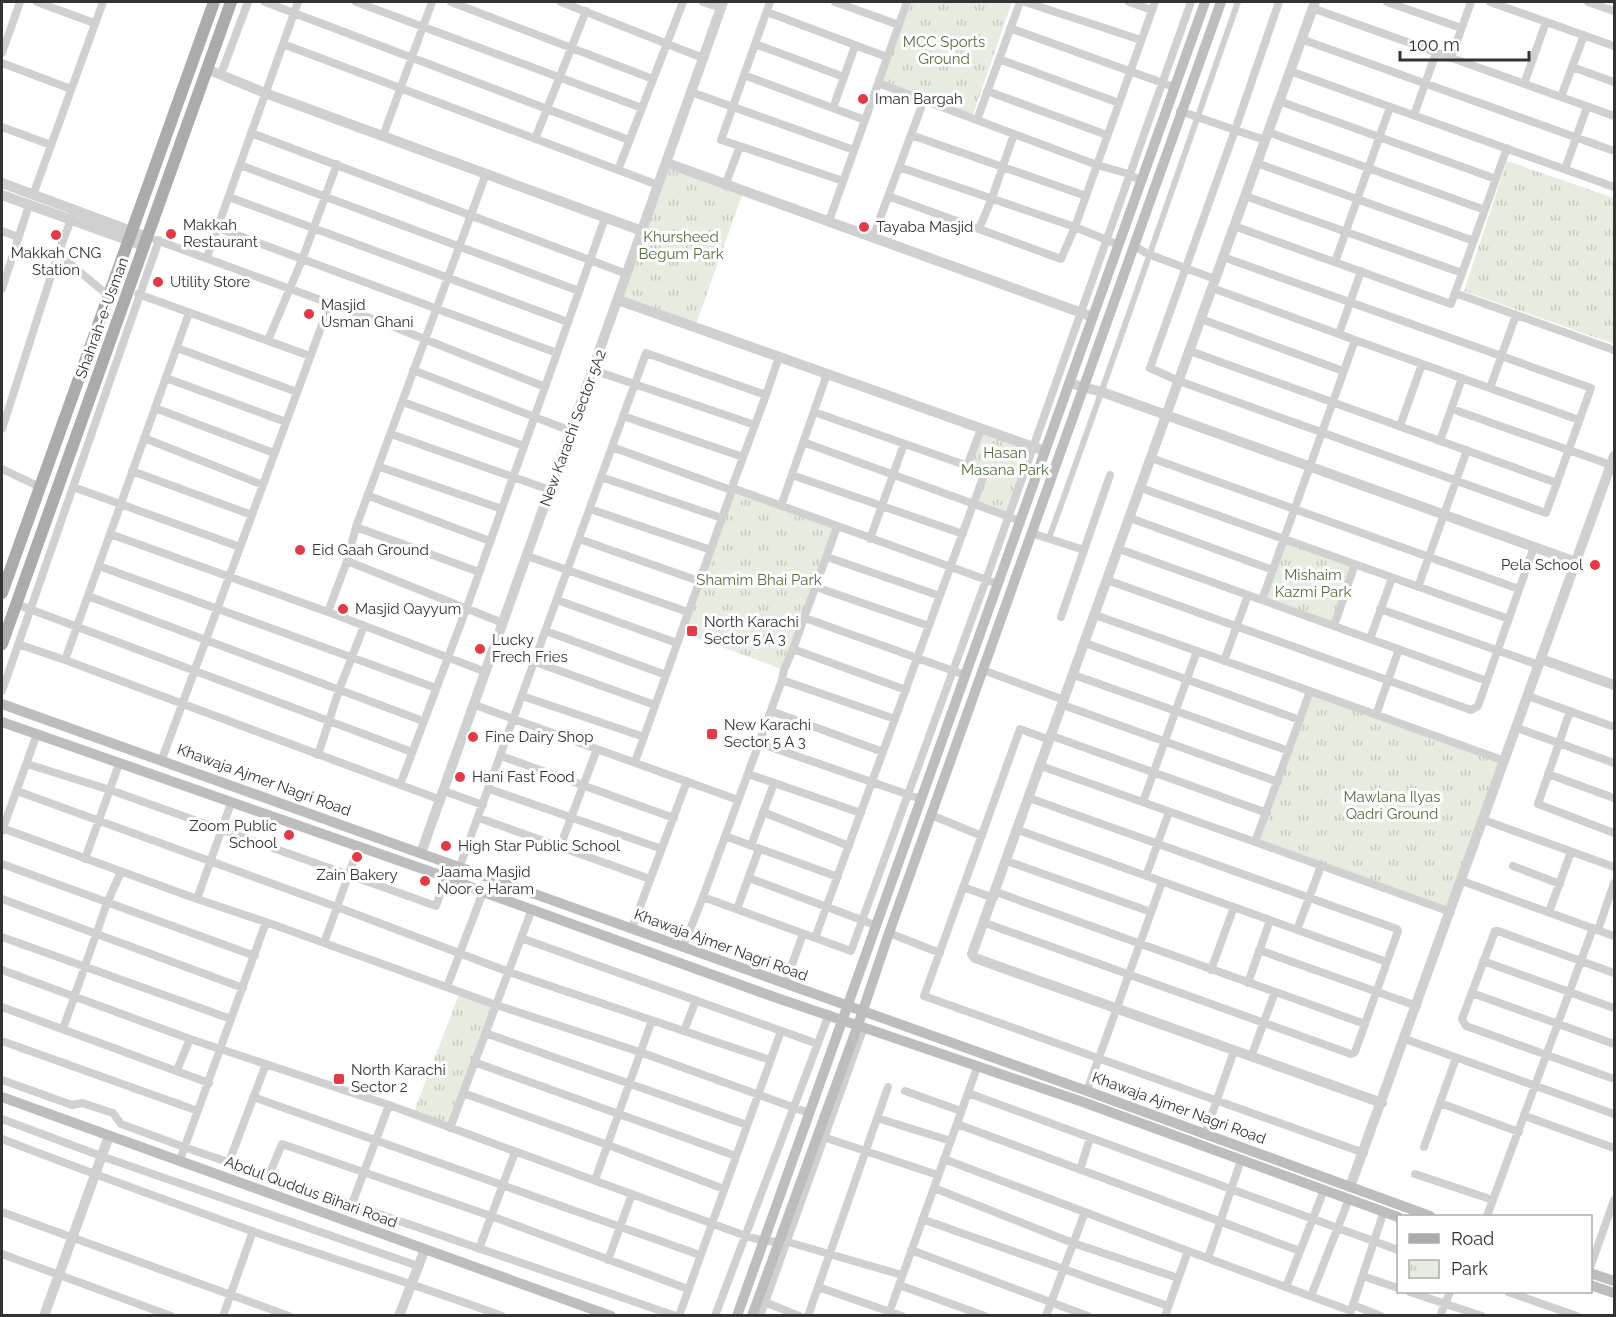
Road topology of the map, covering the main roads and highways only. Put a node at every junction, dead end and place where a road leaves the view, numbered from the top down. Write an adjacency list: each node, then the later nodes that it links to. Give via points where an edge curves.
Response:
1 (214, 2): 5 (main road, Shahrah-e-Usman)
2 (231, 2): 6 (main road, Shahrah-e-Usman, via 134,292)
3 (1206, 2): 15 (main road)
4 (1221, 2): 16 (main road)
5 (2, 593)
6 (2, 644)
7 (2, 704): 9 (main road, Khawaja Ajmer Nagri Road)
8 (2, 722): 10 (main road, Khawaja Ajmer Nagri Road)
9 (104, 740): 10 (main road); 11 (main road, Khawaja Ajmer Nagri Road)
10 (99, 756): 12 (main road, Khawaja Ajmer Nagri Road)
11 (306, 812): 12 (main road); 13 (main road, Khawaja Ajmer Nagri Road)
12 (302, 826): 14 (main road, Khawaja Ajmer Nagri Road)
13 (506, 882): 14 (main road); 15 (main road, Khawaja Ajmer Nagri Road)
14 (501, 898): 17 (main road, Khawaja Ajmer Nagri Road)
15 (847, 1006): 16 (main road, Khawaja Ajmer Nagri Road); 17 (main road)
16 (862, 1012): 18 (main road); 20 (main road, Khawaja Ajmer Nagri Road, via 1204,1134)
17 (843, 1019): 18 (main road, Khawaja Ajmer Nagri Road); 28 (main road)
18 (861, 1026): 20 (main road, Khawaja Ajmer Nagri Road, via 1241,1160); 29 (main road, via 784,1242)
19 (2, 1097): 27 (main road, Abdul Quddus Bihari Road)
20 (1272, 1165): 21 (main road, Khawaja Ajmer Nagri Road, via 1350,1187); 22 (main road, Khawaja Ajmer Nagri Road, via 1324,1190)
21 (1411, 1213)
22 (1397, 1217)
23 (1592, 1271): 24 (main road)
24 (1614, 1281)
25 (1592, 1285): 26 (main road)
26 (1614, 1293)
27 (611, 1316)
28 (737, 1316)
29 (752, 1316)

